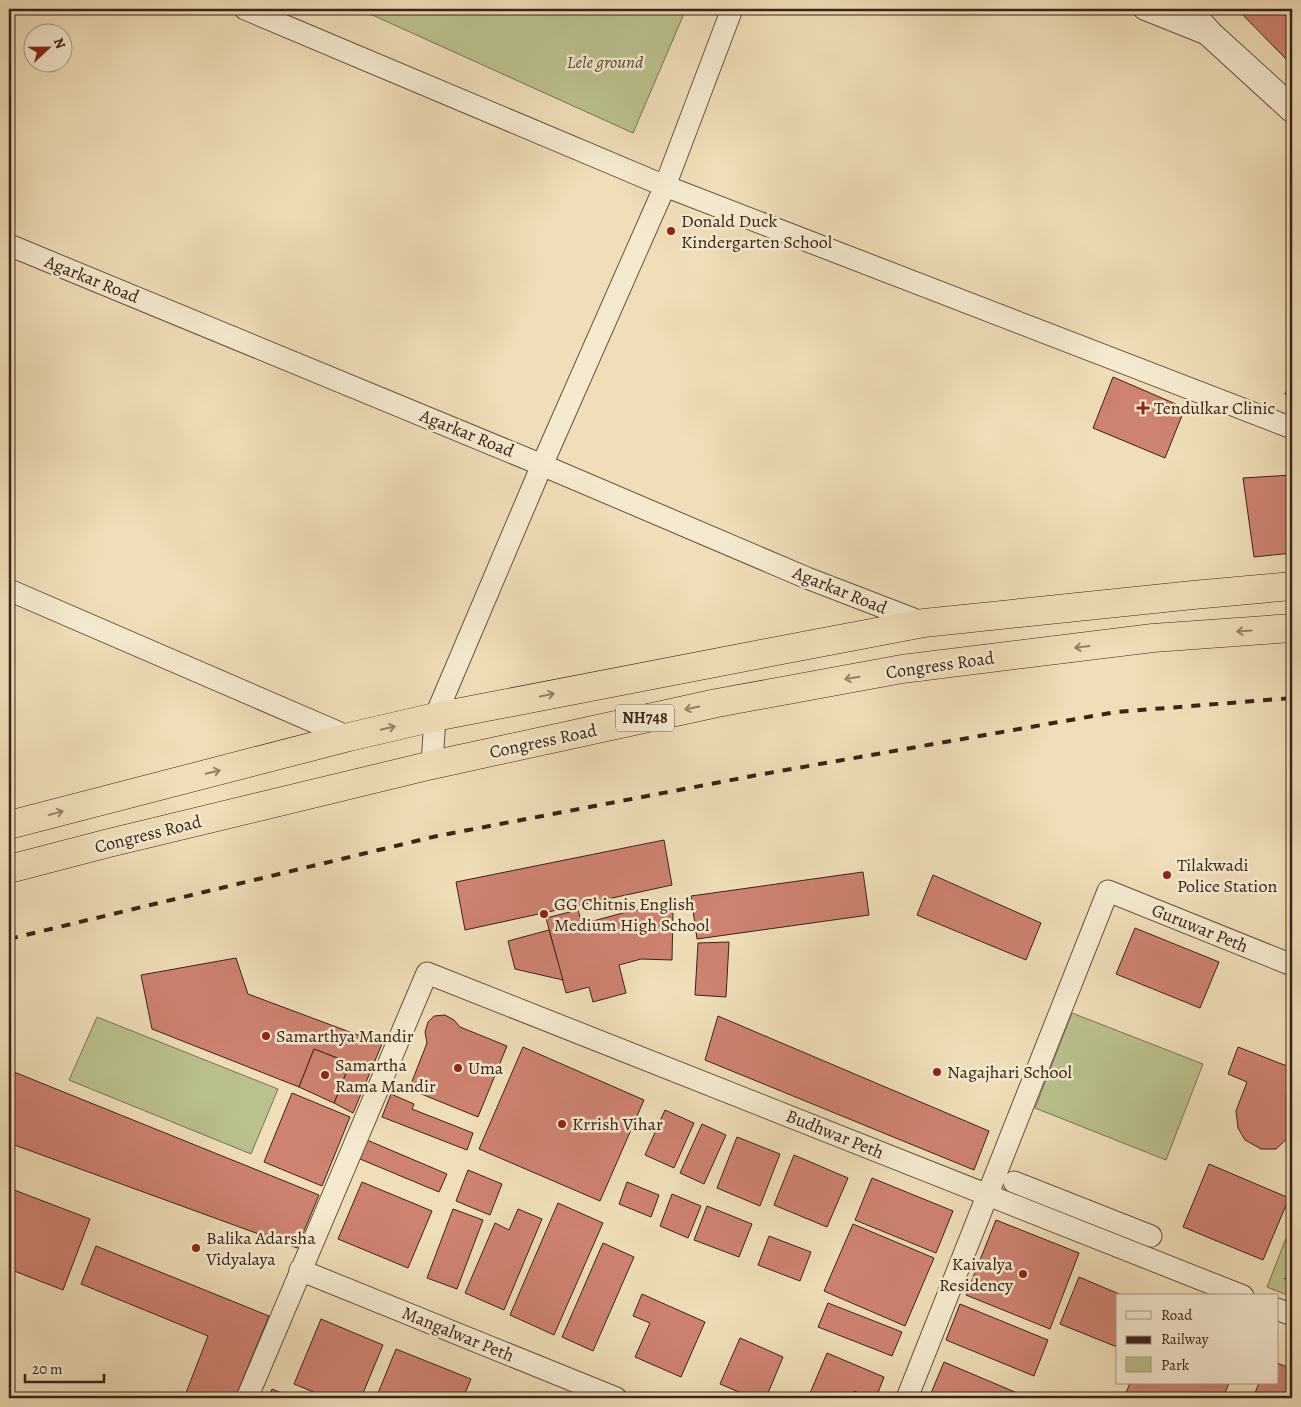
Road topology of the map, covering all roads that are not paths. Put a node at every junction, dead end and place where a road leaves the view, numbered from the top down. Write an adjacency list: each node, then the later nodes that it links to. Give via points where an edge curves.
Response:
1 (245, 9): 7 (street)
2 (732, 9): 7 (street)
3 (1144, 9): 5 (street)
4 (1187, 9): 5 (street)
5 (1211, 35): 6 (street)
6 (1292, 110)
7 (665, 186): 9 (street); 10 (street)
8 (9, 245): 10 (street, Agarkar Road)
9 (1292, 428)
10 (542, 464): 13 (street, Agarkar Road, via 807,578); 15 (street)
11 (1292, 586): 13 (highway, NH748)
12 (9, 590): 16 (street)
13 (924, 624): 15 (highway, NH748, one-way to 13)
14 (1292, 628): 17 (highway, Congress Road / NH748, one-way to 17, via 1153,638 902,669 717,703)
15 (435, 717): 16 (highway, NH748, one-way to 15); 17 (street)
16 (349, 737): 18 (highway, NH748, one-way to 16)
17 (432, 765): 19 (highway, Congress Road / NH748)
18 (9, 825)
19 (9, 869)
20 (1292, 964): 22 (street, Guruwar Peth, via 1108,890)
21 (1014, 1182): 23 (street)
22 (988, 1195): 24 (street, Budhwar Peth, via 426,973); 25 (street, Budhwar Peth); 30 (street)
23 (1151, 1236)
24 (300, 1270): 28 (street); 29 (street, Mangalwar Peth)
25 (1238, 1294)
26 (1278, 1309): 27 (street)
27 (1292, 1315)
28 (247, 1398)
29 (616, 1398)
30 (907, 1398)

